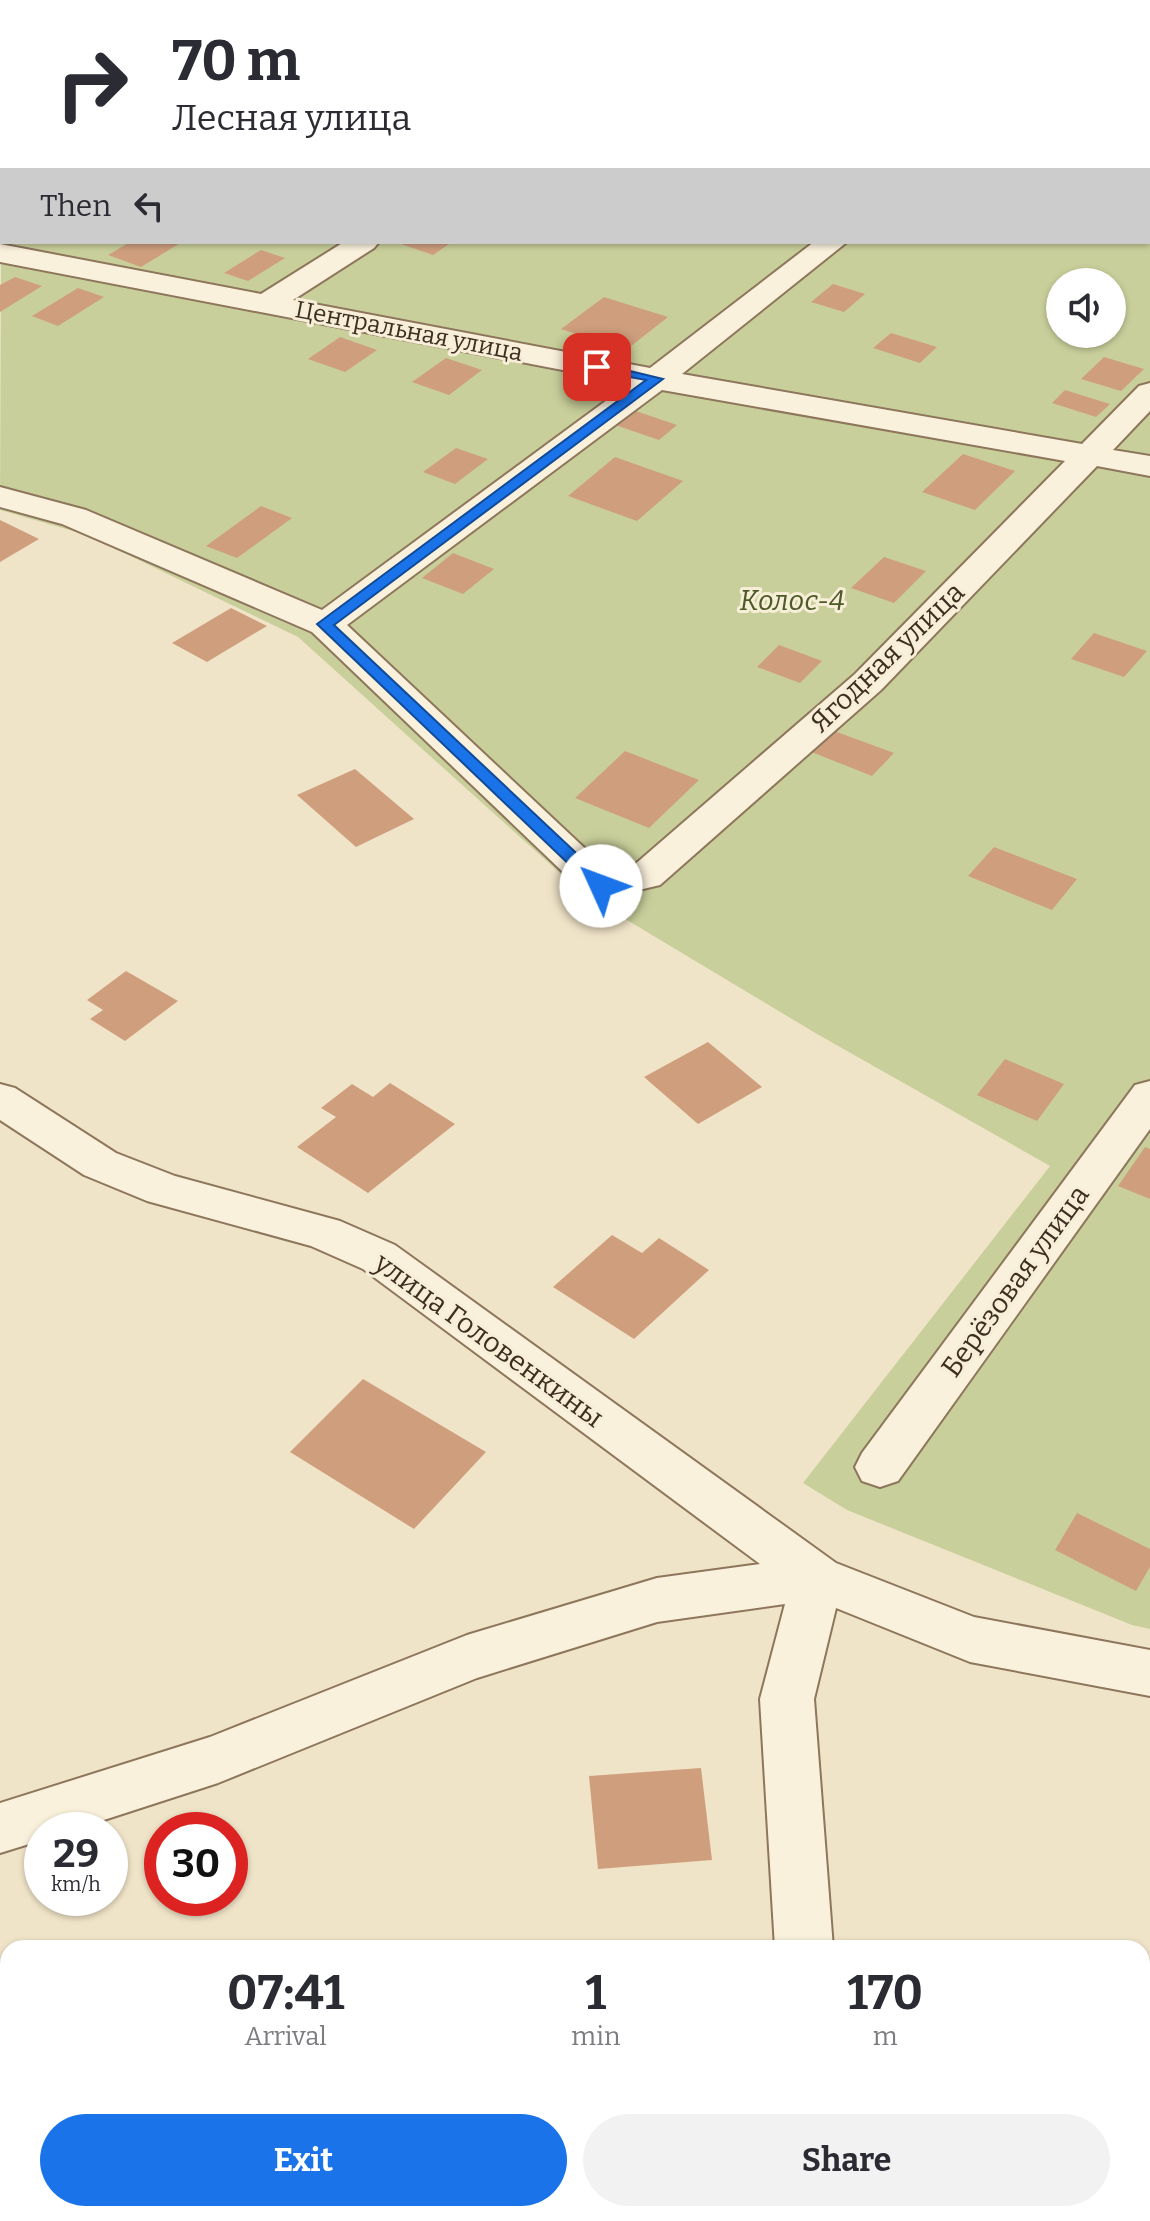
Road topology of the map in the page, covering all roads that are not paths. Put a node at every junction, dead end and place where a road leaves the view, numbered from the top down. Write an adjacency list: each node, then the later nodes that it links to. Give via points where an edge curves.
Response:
1 (361, 244): 4 (street)
2 (829, 244): 5 (street)
3 (0, 253): 4 (street, Центральная улица)
4 (268, 303): 5 (street, Центральная улица)
5 (656, 379): 7 (street, Центральная улица); 10 (street)
6 (1150, 393): 7 (street, Ягодная улица)
7 (1088, 455): 8 (street, Центральная улица); 10 (street, Ягодная улица, via 868,682 646,876 601,886)
8 (1150, 466)
9 (0, 497): 10 (street, via 74,517)
10 (325, 624)
11 (1150, 1096): 13 (street, Берёзовая улица)
12 (0, 1099): 14 (street, улица Головенкины, via 100,1164 163,1189 324,1233 379,1257)
13 (880, 1467)
14 (818, 1578): 15 (street, улица Головенкины, via 970,1639); 16 (street, via 657,1600 467,1658 218,1759); 17 (street, via 787,1699)
15 (1150, 1673)
16 (0, 1828)
17 (803, 1940)

